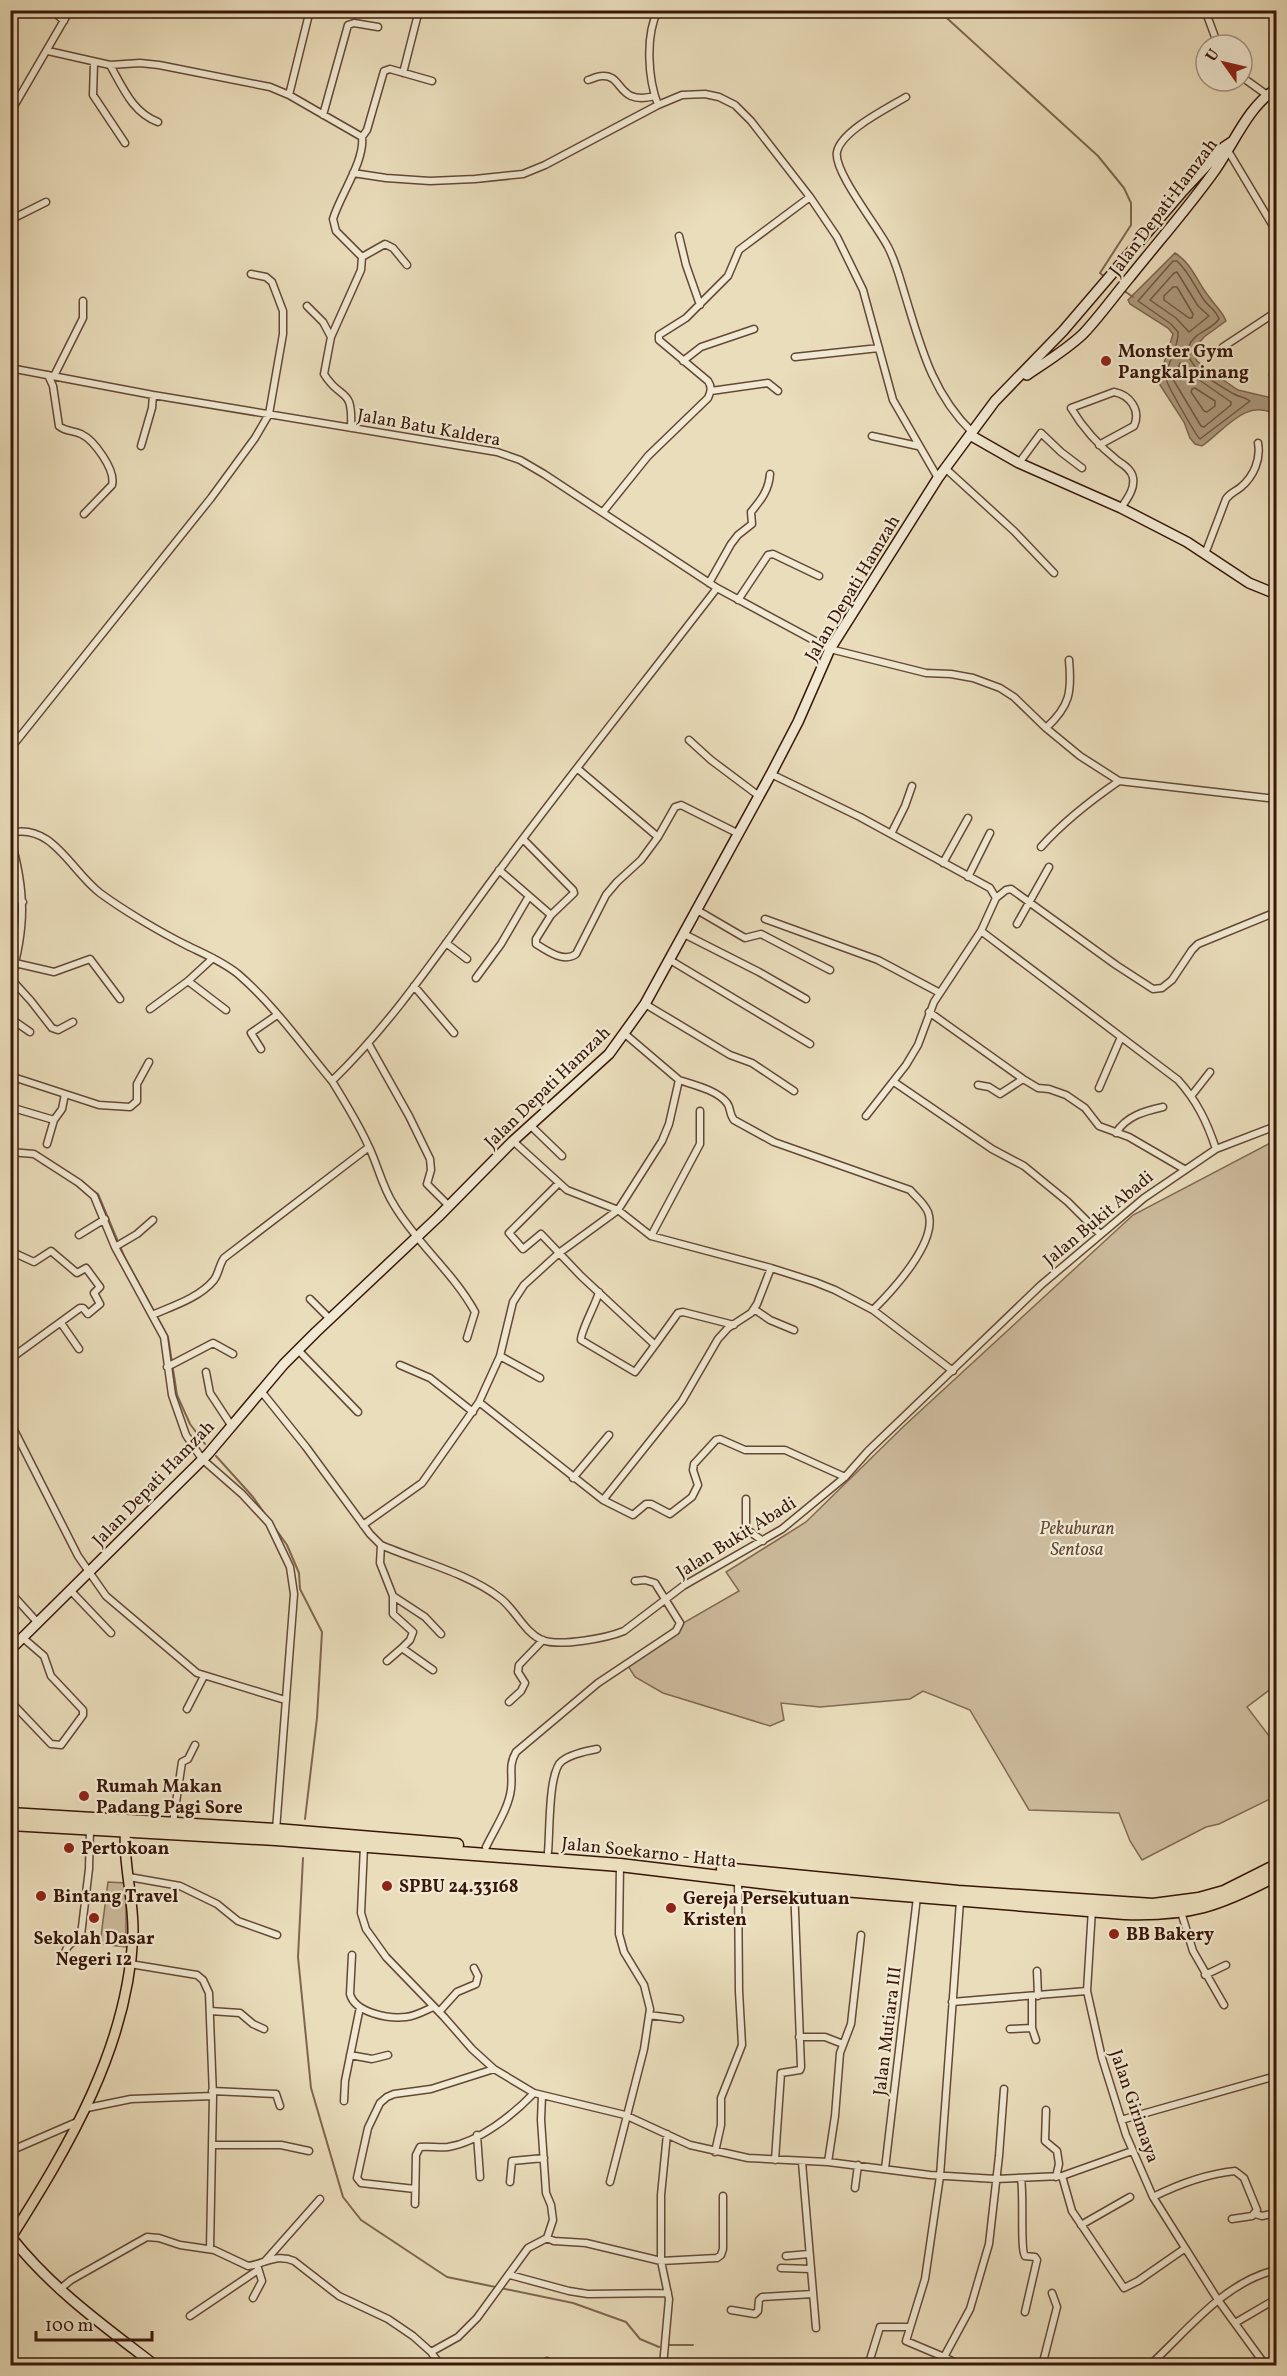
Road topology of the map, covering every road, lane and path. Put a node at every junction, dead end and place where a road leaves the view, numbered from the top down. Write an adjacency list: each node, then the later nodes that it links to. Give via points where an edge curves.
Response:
1 (52, 10): 7 (street)
2 (70, 10): 7 (street)
3 (310, 10): 20 (street)
4 (658, 10): 22 (street, via 649,37)
5 (1204, 10): 9 (street)
6 (417, 18): 14 (street)
7 (64, 21): 10 (street)
8 (378, 27): 26 (street, via 348,25)
9 (1213, 33)
10 (48, 51): 12 (street); 25 (street)
11 (1276, 58): 15 (street)
12 (94, 63): 13 (street); 29 (street, via 93,95)
13 (110, 65): 20 (street, via 159,65 270,87); 27 (street, via 131,101 147,118)
14 (403, 73): 17 (street); 28 (street, via 384,71)
15 (1276, 78)
16 (588, 80): 22 (street, via 610,77 634,98)
17 (432, 81)
18 (1254, 86): 21 (street)
19 (1276, 90): 21 (main road, Jalan Depati Hamzah)
20 (289, 95): 26 (street)
21 (1267, 95): 30 (main road, Jalan Depati Hamzah)
22 (654, 96): 24 (street)
23 (906, 97): 58 (street, via 848,134 839,144 836,156 841,173 893,257 934,384)
24 (658, 105): 31 (street, via 523,174 430,181); 32 (street, via 692,93 720,97 735,105)
25 (10, 113)
26 (323, 115): 28 (street)
27 (158, 122)
28 (362, 137): 31 (street)
29 (125, 143)
30 (1227, 149): 35 (street); 52 (main road, Jalan Depati Hamzah); 52 (main road, Jalan Depati Hamzah, via 1193,200 1072,343)
31 (353, 173): 37 (street, via 333,224)
32 (810, 196): 41 (street, via 739,250 728,276); 47 (street, via 860,281)
33 (46, 202): 34 (street)
34 (10, 220)
35 (1276, 231)
36 (679, 236): 41 (street)
37 (362, 257): 38 (street, via 385,244); 45 (street, via 361,270)
38 (407, 265)
39 (252, 274): 56 (street, via 272,282 282,311)
40 (83, 301): 51 (street, via 82,318)
41 (700, 305): 49 (street, via 659,334 659,340)
42 (307, 306): 45 (street)
43 (1276, 312): 46 (street)
44 (754, 329): 49 (street, via 701,347)
45 (331, 337): 57 (street, via 324,374 347,396 352,407)
46 (1223, 347)
47 (879, 348): 48 (street); 62 (street, via 893,400)
48 (795, 357)
49 (683, 361): 54 (street, via 708,381)
50 (10, 368): 51 (street, Jalan Batu Kaldera)
51 (51, 376): 55 (street, Jalan Batu Kaldera); 71 (street, via 59,426 89,438 112,475 112,485)
52 (1010, 386): 58 (main road, Jalan Depati Hamzah)
53 (778, 390): 54 (street, via 768,383)
54 (711, 392): 70 (street, via 648,456)
55 (153, 395): 56 (street, Jalan Batu Kaldera); 63 (street)
56 (269, 414): 57 (street, Jalan Batu Kaldera); 83 (street, via 211,498)
57 (351, 428): 70 (street, Jalan Batu Kaldera, via 497,452 520,460)
58 (971, 434): 64 (main road); 65 (main road, Jalan Depati Hamzah)
59 (872, 436): 62 (street)
60 (1258, 443): 72 (street, via 1257,463 1241,487 1226,499)
61 (1099, 445): 61 (street, via 1071,408 1121,393 1137,413 1134,426); 69 (street, via 1131,470 1131,491)
62 (918, 446): 68 (street)
63 (141, 447)
64 (1019, 463): 66 (street, via 1041,433); 69 (main road)
65 (945, 468): 68 (main road, Jalan Depati Hamzah); 73 (street)
66 (1082, 468)
67 (770, 474): 75 (street, via 761,501 751,512 752,524 731,544)
68 (938, 478): 79 (main road, Jalan Depati Hamzah)
69 (1121, 508): 72 (main road)
70 (603, 512): 75 (street, Jalan Batu Kaldera)
71 (84, 514)
72 (1205, 554): 77 (main road, via 1249,583)
73 (1054, 573)
74 (819, 576): 78 (street, via 768,555)
75 (709, 583): 76 (street, Jalan Batu Kaldera)
76 (717, 588): 78 (street, Jalan Batu Kaldera); 84 (street)
77 (1276, 594)
78 (738, 600): 79 (street, Jalan Batu Kaldera)
79 (830, 649): 81 (street, Jalan Batu Kaldera, via 926,673 951,674 991,684 1014,697); 85 (main road, Jalan Depati Hamzah)
80 (1069, 660): 81 (street, via 1069,696 1060,715)
81 (1046, 728): 86 (street, Jalan Batu Kaldera)
82 (689, 740): 88 (street)
83 (10, 749)
84 (578, 769): 96 (street); 97 (street)
85 (771, 774): 88 (main road, Jalan Depati Hamzah); 94 (street)
86 (1119, 781): 89 (street); 98 (street, via 1082,806)
87 (912, 786): 94 (street)
88 (759, 796): 93 (main road, Jalan Depati Hamzah)
89 (1276, 799)
90 (968, 818): 99 (street)
91 (10, 832): 116 (street, via 40,834 100,893)
92 (990, 833): 102 (street)
93 (739, 834): 96 (street, via 678,805); 108 (main road, Jalan Depati Hamzah)
94 (891, 834): 99 (street)
95 (10, 837): 107 (street)
96 (658, 837): 110 (street, via 606,895 573,957 560,957 536,944)
97 (523, 840): 101 (street); 110 (street, via 573,890)
98 (1041, 847)
99 (943, 863): 102 (street)
100 (1049, 867): 106 (street)
101 (499, 870): 104 (street); 115 (street)
102 (968, 877): 105 (street, via 990,888)
103 (10, 894): 107 (street)
104 (529, 896): 110 (street); 121 (street)
105 (996, 898): 106 (street, via 1011,889); 113 (street)
106 (1029, 901): 109 (street, via 1153,988 1162,988 1172,980 1198,944); 112 (street)
107 (23, 902): 119 (street, via 21,942)
108 (696, 910): 114 (main road, Jalan Depati Hamzah); 120 (street, via 745,939 761,934)
109 (1276, 912)
110 (551, 915)
111 (765, 919): 125 (street, via 878,960)
112 (1017, 924)
113 (981, 931): 125 (street); 138 (street)
114 (684, 934): 118 (main road, Jalan Depati Hamzah); 127 (street)
115 (446, 943): 117 (street); 124 (street)
116 (213, 958): 123 (street); 132 (street, via 240,977)
117 (467, 959)
118 (670, 960): 128 (main road, Jalan Depati Hamzah); 140 (street)
119 (15, 963): 122 (street); 126 (street, via 54,972 90,958)
120 (830, 970)
121 (476, 978)
122 (11, 980): 134 (street, via 51,1028 58,1030)
123 (188, 981): 129 (street); 130 (street)
124 (414, 986): 136 (street); 139 (street)
125 (940, 993): 131 (street)
126 (120, 999)
127 (806, 999)
128 (645, 1004): 137 (main road, Jalan Depati Hamzah); 151 (street)
129 (150, 1009)
130 (226, 1010)
131 (929, 1012): 145 (street); 148 (street, via 918,1045)
132 (276, 1015): 141 (street, via 251,1033); 147 (street)
133 (10, 1018): 135 (street)
134 (74, 1022)
135 (30, 1032)
136 (454, 1033)
137 (625, 1034): 146 (street); 159 (main road, Jalan Depati Hamzah, via 609,1054)
138 (1121, 1037): 150 (street); 153 (street)
139 (368, 1043): 147 (street); 170 (street, via 430,1159 427,1184)
140 (810, 1044)
141 (261, 1048)
142 (149, 1062): 152 (street, via 137,1084 137,1101 130,1107 105,1106)
143 (1210, 1072): 153 (street)
144 (10, 1076): 152 (street)
145 (1023, 1079): 149 (street, via 1000,1094); 161 (street, via 1038,1088 1066,1095 1085,1108 1100,1126)
146 (679, 1080): 171 (street, via 662,1141); 185 (street, via 724,1099 731,1117 764,1138 910,1191 921,1202 930,1223 927,1238 903,1276)
147 (332, 1081): 164 (street)
148 (894, 1082): 157 (street); 174 (street, via 992,1149 1024,1166)
149 (978, 1085)
150 (1099, 1088)
151 (794, 1091)
152 (65, 1094): 158 (street, via 62,1109)
153 (1192, 1095): 165 (street)
154 (10, 1107): 158 (street)
155 (1163, 1107): 161 (street, via 1140,1113)
156 (700, 1111): 176 (street, via 700,1144)
157 (866, 1116)
158 (54, 1120): 163 (street)
159 (531, 1126): 162 (main road, Jalan Depati Hamzah); 167 (street)
160 (1276, 1126): 165 (street, Jalan Bukit Abadi)
161 (1116, 1133): 168 (street)
162 (513, 1141): 169 (street); 170 (main road, Jalan Depati Hamzah)
163 (47, 1144)
164 (369, 1147): 177 (street, via 390,1199); 186 (street, via 224,1258 218,1272 195,1296)
165 (1216, 1149): 168 (street, Jalan Bukit Abadi)
166 (10, 1152): 172 (street, via 29,1152 80,1183 94,1196)
167 (562, 1156)
168 (1184, 1169): 174 (street, Jalan Bukit Abadi)
169 (559, 1183): 171 (street); 180 (street, via 509,1233 523,1249 541,1234)
170 (449, 1206): 177 (main road, Jalan Depati Hamzah)
171 (618, 1210): 176 (street); 180 (street)
172 (105, 1219): 175 (street); 178 (street)
173 (153, 1220): 178 (street)
174 (1100, 1234): 200 (street, Jalan Bukit Abadi)
175 (79, 1235)
176 (651, 1236): 181 (street)
177 (417, 1237): 187 (main road, Jalan Depati Hamzah); 191 (street, via 459,1285 475,1312)
178 (117, 1246): 186 (street)
179 (10, 1251): 188 (street, via 34,1262 51,1251 77,1273 86,1268 98,1283 100,1287 94,1293 100,1304 88,1314 80,1308)
180 (558, 1253): 182 (street); 196 (street, via 526,1282 515,1298)
181 (771, 1268): 184 (street); 185 (street, via 815,1282)
182 (599, 1292): 192 (street); 192 (street, via 581,1331 581,1340 634,1372)
183 (310, 1299): 187 (street)
184 (754, 1309): 189 (street); 190 (street)
185 (873, 1310): 200 (street)
186 (153, 1314): 199 (street, via 166,1344)
187 (330, 1318): 194 (main road, Jalan Depati Hamzah)
188 (61, 1323): 193 (street); 197 (street)
189 (734, 1325): 192 (street, via 678,1313); 214 (street, via 718,1339 682,1401)
190 (794, 1330)
191 (467, 1338)
192 (655, 1345)
193 (79, 1349)
194 (298, 1350): 203 (main road, Jalan Depati Hamzah); 205 (street)
195 (233, 1354): 199 (street, via 213,1344)
196 (500, 1356): 202 (street); 204 (street)
197 (10, 1359)
198 (400, 1365): 206 (street, via 430,1378)
199 (169, 1367): 210 (street, via 180,1420)
200 (953, 1371): 211 (street, Jalan Bukit Abadi)
201 (206, 1372): 208 (street, via 210,1394)
202 (540, 1378)
203 (261, 1391): 208 (main road, Jalan Depati Hamzah); 215 (street)
204 (479, 1402): 206 (street); 212 (street)
205 (358, 1412)
206 (472, 1412): 215 (street, via 422,1483)
207 (10, 1422): 218 (street)
208 (231, 1425): 210 (main road, Jalan Depati Hamzah)
209 (609, 1435): 212 (street)
210 (202, 1459): 218 (main road, Jalan Depati Hamzah); 234 (street, via 269,1523 290,1567 294,1594)
211 (845, 1477): 214 (street, via 785,1450 744,1450 716,1440 694,1464 698,1485 692,1497 670,1514 646,1504 633,1515); 216 (street, Jalan Bukit Abadi)
212 (573, 1478): 214 (street)
213 (746, 1499): 216 (street, via 746,1529)
214 (603, 1500)
215 (363, 1525): 217 (street)
216 (763, 1541): 223 (street, Jalan Bukit Abadi, via 683,1586)
217 (381, 1545): 222 (street, via 380,1563); 228 (street, via 474,1582 501,1599)
218 (89, 1572): 220 (main road, Jalan Depati Hamzah); 233 (street, via 126,1615)
219 (635, 1581): 223 (street, via 655,1583)
220 (71, 1591): 224 (main road, Jalan Depati Hamzah); 225 (street)
221 (10, 1592): 224 (street)
222 (393, 1596): 226 (street, via 425,1617); 229 (street, via 393,1614 413,1632)
223 (665, 1601): 228 (street, Jalan Bukit Abadi, via 614,1635); 247 (street, via 680,1623 676,1631 597,1683 516,1752 511,1760 512,1789 508,1802)
224 (38, 1623): 227 (main road, Jalan Depati Hamzah)
225 (111, 1633)
226 (441, 1634)
227 (24, 1638): 230 (main road, Jalan Depati Hamzah); 235 (street, via 44,1656 51,1676 83,1715 61,1745 56,1746)
228 (543, 1640): 236 (street, via 519,1665 518,1672 525,1683)
229 (402, 1648): 231 (street); 232 (street)
230 (10, 1650)
231 (387, 1661)
232 (433, 1670)
233 (204, 1676): 234 (street); 237 (street)
234 (285, 1700): 245 (street)
235 (10, 1701)
236 (508, 1702)
237 (187, 1708)
238 (195, 1745): 242 (street, via 188,1760 181,1763)
239 (597, 1749): 248 (street, via 558,1764 553,1777)
240 (10, 1814): 243 (highway, Jalan Soekarno - Hatta)
241 (10, 1824): 244 (highway, Jalan Soekarno - Hatta)
242 (173, 1824): 243 (highway, Jalan Soekarno - Hatta); 245 (highway, Jalan Soekarno - Hatta)
243 (126, 1826): 244 (highway, Jalan Soekarno - Hatta); 245 (highway, Jalan Soekarno - Hatta); 253 (main road)
244 (90, 1828): 263 (street, via 81,1935 69,1943)
245 (276, 1835): 246 (highway, Jalan Soekarno - Hatta); 247 (highway, Jalan Soekarno - Hatta)
246 (364, 1846): 249 (highway, Jalan Soekarno - Hatta); 274 (street, via 363,1922 386,1957)
247 (486, 1847): 248 (highway, Jalan Soekarno - Hatta)
248 (548, 1852): 251 (highway, Jalan Soekarno - Hatta)
249 (620, 1865): 251 (highway, Jalan Soekarno - Hatta); 276 (street, via 619,1934 624,1952 645,1984)
250 (1276, 1866): 258 (highway, Jalan Soekarno - Hatta, via 1224,1892 1199,1899)
251 (714, 1872): 254 (highway, Jalan Soekarno - Hatta); 258 (highway, Jalan Soekarno - Hatta)
252 (1276, 1875): 259 (highway, Jalan Soekarno - Hatta, via 1233,1898)
253 (129, 1877): 260 (street, via 180,1886 217,1904 238,1921); 264 (main road, via 133,1932)
254 (738, 1879): 255 (highway, Jalan Soekarno - Hatta); 305 (street, via 742,2045 721,2098)
255 (795, 1886): 256 (highway, Jalan Soekarno - Hatta); 281 (street)
256 (918, 1897): 257 (highway, Jalan Soekarno - Hatta); 311 (street, Jalan Mutiara III)
257 (960, 1901): 258 (highway, Jalan Soekarno - Hatta); 271 (street)
258 (1093, 1907): 259 (highway, Jalan Soekarno - Hatta, via 1146,1914); 269 (street, Jalan Girimaya)
259 (1181, 1912): 268 (street)
260 (277, 1935)
261 (861, 1935): 283 (street, via 851,2024)
262 (352, 1954): 273 (street, via 350,1994)
263 (64, 1959)
264 (130, 1964): 275 (street, via 200,1977 209,1993); 294 (main road, via 120,2021)
265 (1226, 1965): 268 (street)
266 (474, 1968): 274 (street, via 476,1984 462,1988)
267 (1037, 1971): 270 (street)
268 (1205, 1975): 272 (street)
269 (1087, 1991): 270 (street); 297 (street, Jalan Girimaya)
270 (1035, 1996): 271 (street); 278 (street)
271 (952, 2002): 312 (street)
272 (1224, 2005)
273 (360, 2007): 274 (street, via 405,2017); 284 (street)
274 (436, 2009): 286 (street)
275 (210, 2011): 279 (street, via 240,2013); 289 (street)
276 (649, 2015): 277 (street); 296 (street)
277 (680, 2019)
278 (1032, 2028): 280 (street); 282 (street)
279 (264, 2029)
280 (1010, 2029)
281 (799, 2037): 283 (street, via 825,2037); 307 (street, via 801,2069 781,2074)
282 (1036, 2040)
283 (843, 2044): 309 (street)
284 (351, 2055): 285 (street, via 372,2059); 292 (street)
285 (388, 2055)
286 (494, 2069): 290 (street); 319 (street, via 431,2089 394,2094 380,2103 365,2136 357,2178 361,2183)
287 (1276, 2076): 297 (street)
288 (1004, 2089): 316 (street)
289 (212, 2093): 293 (street, via 276,2094); 294 (street, via 130,2099); 301 (street)
290 (534, 2093): 291 (street); 300 (street, via 504,2120)
291 (542, 2095): 296 (street); 306 (street)
292 (344, 2101)
293 (280, 2106)
294 (87, 2108): 298 (main road)
295 (1046, 2110): 313 (street, via 1044,2137 1057,2151)
296 (626, 2115): 299 (street); 318 (street)
297 (1121, 2120): 304 (street, Jalan Girimaya)
298 (80, 2121): 302 (street); 330 (main road)
299 (667, 2134): 305 (street); 337 (street, via 662,2179)
300 (477, 2135): 314 (street); 319 (street, via 455,2145 420,2147 416,2155)
301 (212, 2145): 303 (street, via 281,2145); 332 (street)
302 (10, 2151)
303 (309, 2151)
304 (1132, 2151): 313 (street); 323 (street, Jalan Girimaya)
305 (715, 2152): 307 (street)
306 (544, 2158): 317 (street, via 512,2161); 331 (street, via 546,2193 553,2220)
307 (775, 2160): 308 (street)
308 (802, 2162): 309 (street); 334 (street)
309 (828, 2162): 310 (street)
310 (858, 2165): 311 (street); 320 (street)
311 (885, 2169): 312 (street)
312 (940, 2176): 316 (street); 354 (street, via 925,2279)
313 (1059, 2176): 315 (street); 329 (street)
314 (480, 2177)
315 (1021, 2179): 316 (street); 351 (street, via 1022,2252 1037,2260)
316 (996, 2180): 357 (street, via 989,2244 977,2290)
317 (510, 2182)
318 (610, 2182)
319 (415, 2188): 325 (street)
320 (855, 2188)
321 (723, 2196): 337 (street, via 720,2256)
322 (1130, 2197): 329 (street)
323 (1153, 2197): 327 (street, via 1193,2180 1235,2171 1244,2178 1256,2207); 333 (street, Jalan Girimaya)
324 (320, 2199): 336 (street)
325 (416, 2204)
326 (1276, 2213): 327 (street)
327 (1255, 2214): 328 (street)
328 (1232, 2218)
329 (1081, 2225): 333 (street, via 1124,2288)
330 (11, 2237): 343 (main road)
331 (547, 2238): 337 (street); 342 (street, via 528,2248)
332 (210, 2249): 338 (street, via 245,2266); 343 (street, via 147,2237 88,2269)
333 (1184, 2249): 349 (street, Jalan Girimaya)
334 (809, 2254): 335 (street); 340 (street)
335 (786, 2256)
336 (266, 2260): 338 (street); 356 (street, via 294,2260 339,2296 388,2319)
337 (662, 2261): 344 (street)
338 (257, 2267): 347 (street, via 262,2281); 352 (street)
339 (781, 2268): 340 (street)
340 (810, 2269): 346 (street)
341 (1276, 2270): 349 (street, via 1256,2276)
342 (510, 2275): 344 (street, via 588,2294); 356 (street, via 458,2337)
343 (59, 2290): 358 (main road)
344 (668, 2293): 360 (street)
345 (1052, 2293): 363 (street, via 1057,2307)
346 (813, 2294): 350 (street, via 762,2296 755,2314); 355 (street)
347 (254, 2298)
348 (1276, 2299): 353 (street)
349 (1218, 2300): 353 (street, Jalan Girimaya); 364 (street)
350 (731, 2310)
351 (1025, 2312)
352 (190, 2316)
353 (1235, 2323): 365 (street, Jalan Girimaya)
354 (910, 2327): 357 (street, via 907,2343); 361 (street, via 880,2327)
355 (816, 2328)
356 (431, 2352): 359 (street)
357 (944, 2357): 362 (street)
358 (151, 2364)
359 (441, 2366)
360 (663, 2366)
361 (868, 2366)
362 (962, 2366)
363 (1042, 2366)
364 (1149, 2366)
365 (1266, 2366)

